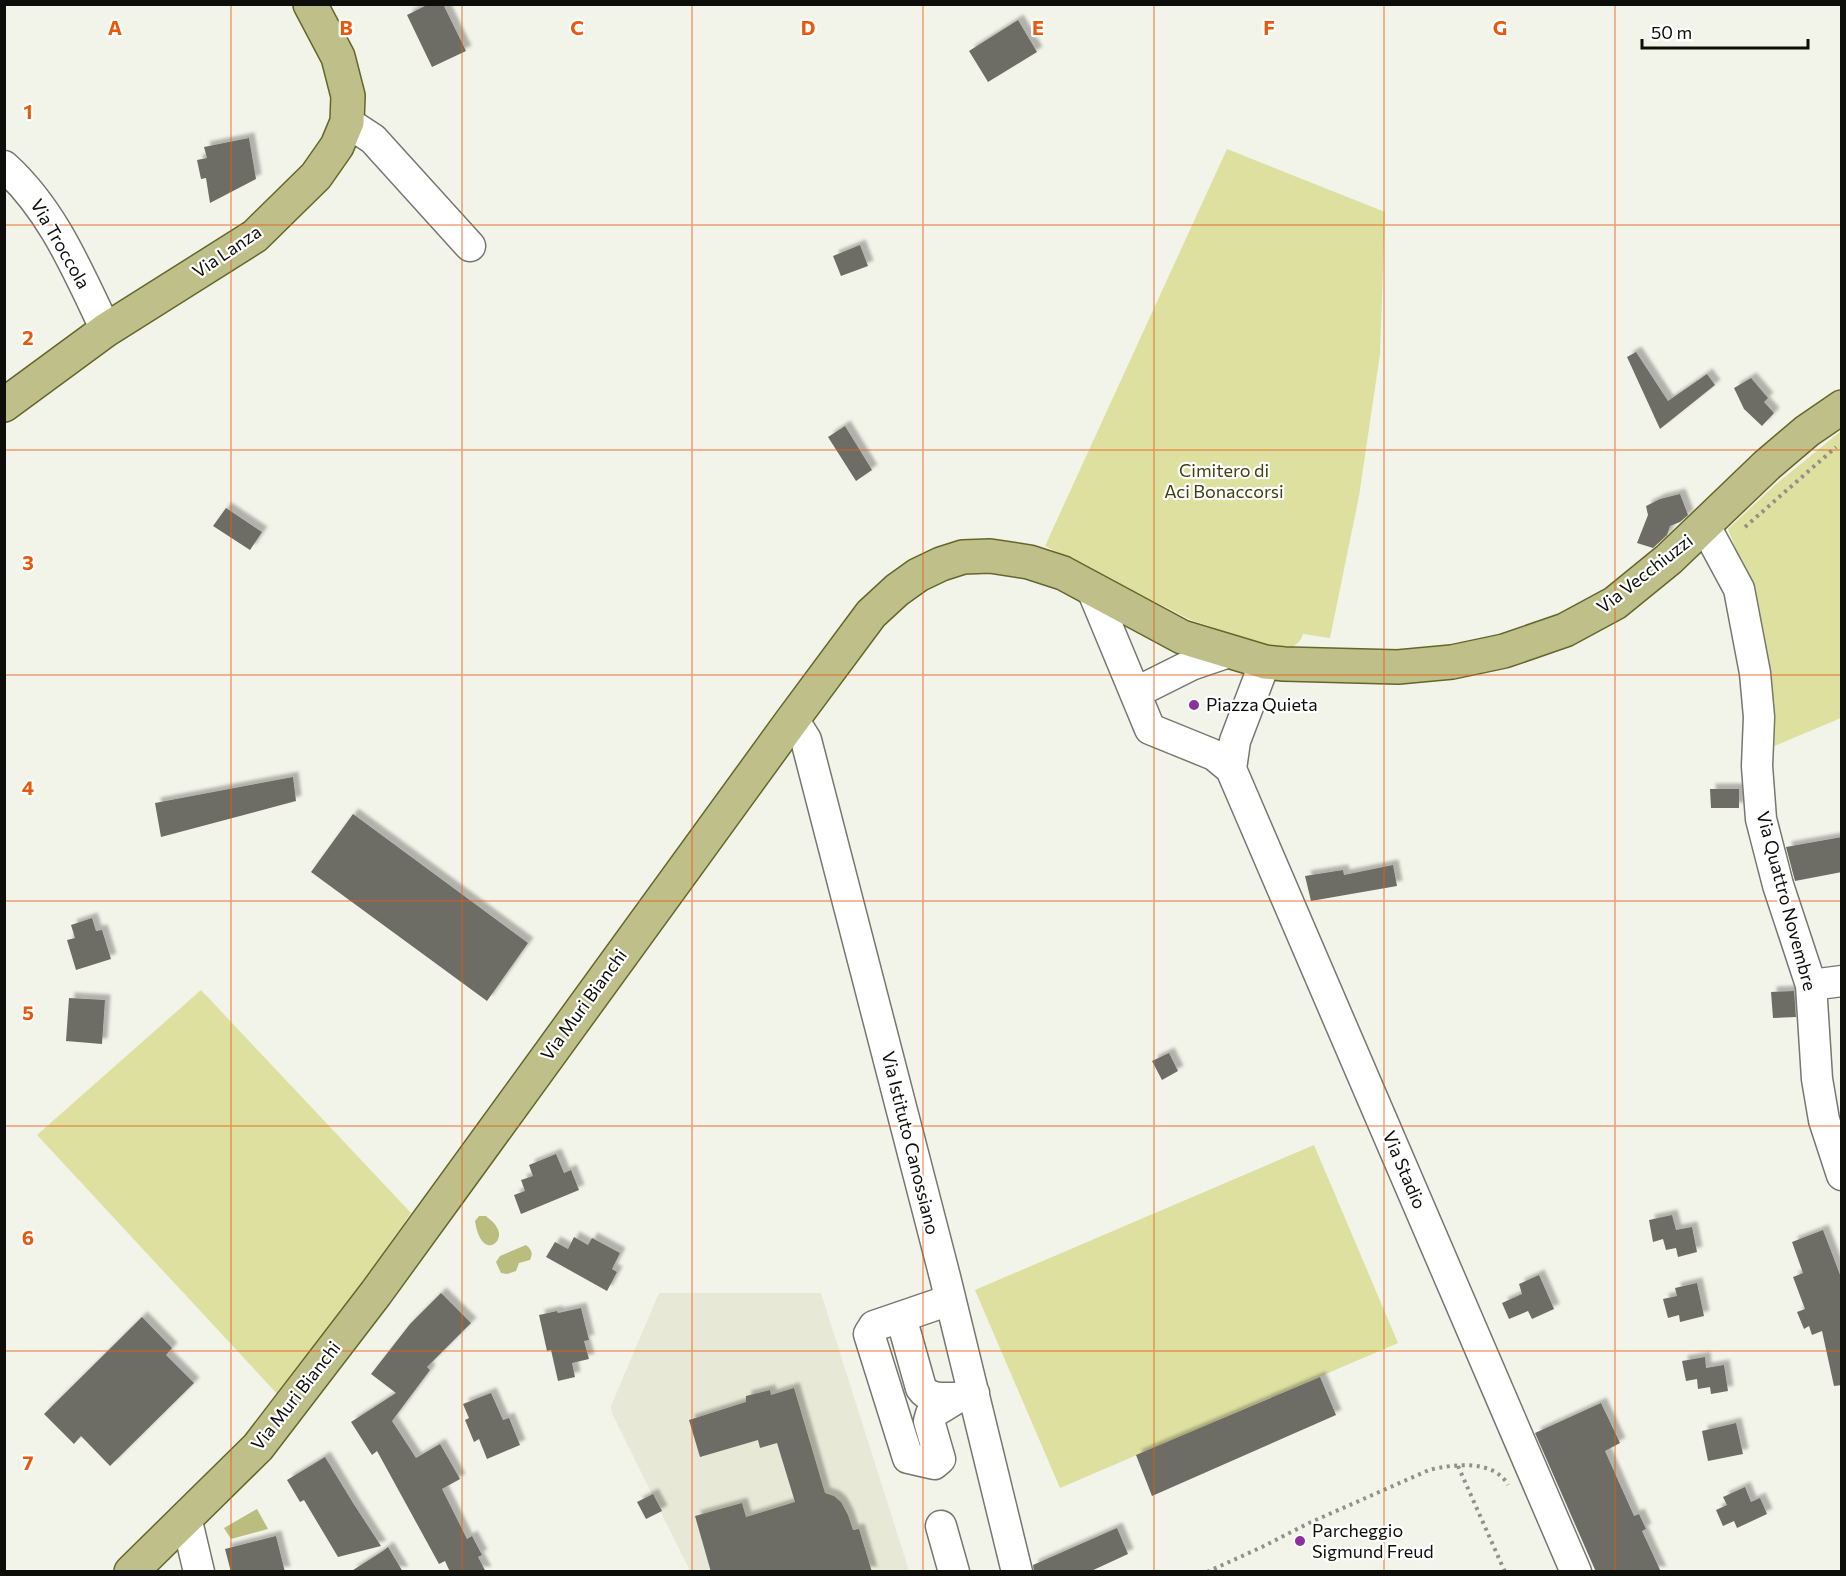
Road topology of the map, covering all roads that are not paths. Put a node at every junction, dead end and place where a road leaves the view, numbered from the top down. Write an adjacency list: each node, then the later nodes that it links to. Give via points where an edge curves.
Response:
1 (310, 4): 2 (main road, Via Lanza, via 338,57 348,96)
2 (347, 122): 4 (street, via 373,139); 5 (main road, Via Lanza, via 337,146 316,176 255,236)
3 (4, 166): 5 (street, Via Troccola, via 43,208)
4 (470, 246)
5 (106, 330): 6 (main road, Via Lanza)
6 (4, 405)
7 (1842, 407): 8 (main road, Via Vecchiuzzi, via 1767,465)
8 (1712, 538): 11 (main road, Via Vecchiuzzi, via 1669,560 1615,603 1566,630 1504,651 1452,662 1398,667); 16 (street, Via Quattro Novembre, via 1739,589 1755,673 1761,819)
9 (1091, 587): 10 (main road, Via Muri Bianchi, via 1182,637); 12 (street); 13 (main road, Via Muri Bianchi, via 1029,562 990,556 963,557 941,564 897,590 871,614)
10 (1229, 652): 11 (main road, Via Vecchiuzzi); 12 (street, via 1191,665)
11 (1265, 662): 14 (street, via 1235,741)
12 (1135, 693): 14 (street, via 1150,729 1214,755)
13 (793, 719): 18 (street, Via Istituto Canossiano, via 806,740); 22 (main road, Via Muri Bianchi, via 369,1302 258,1447)
14 (1231, 770): 28 (street, Via Stadio)
15 (1842, 981): 16 (street)
16 (1811, 986): 17 (street, Via Quattro Novembre, via 1817,1079 1824,1120)
17 (1842, 1175)
18 (950, 1300): 19 (street); 20 (street, Via Istituto Canossiano)
19 (901, 1317): 20 (street, via 925,1394 935,1398); 20 (street, via 874,1326 869,1334 908,1458 934,1464 940,1459 929,1421 931,1414)
20 (965, 1396): 23 (street, Via Istituto Canossiano)
21 (941, 1526): 27 (street)
22 (177, 1527): 24 (main road, Via Muri Bianchi); 25 (street); 26 (street)
23 (1012, 1570)
24 (131, 1572)
25 (181, 1572)
26 (199, 1572)
27 (954, 1572)
28 (1576, 1572)

